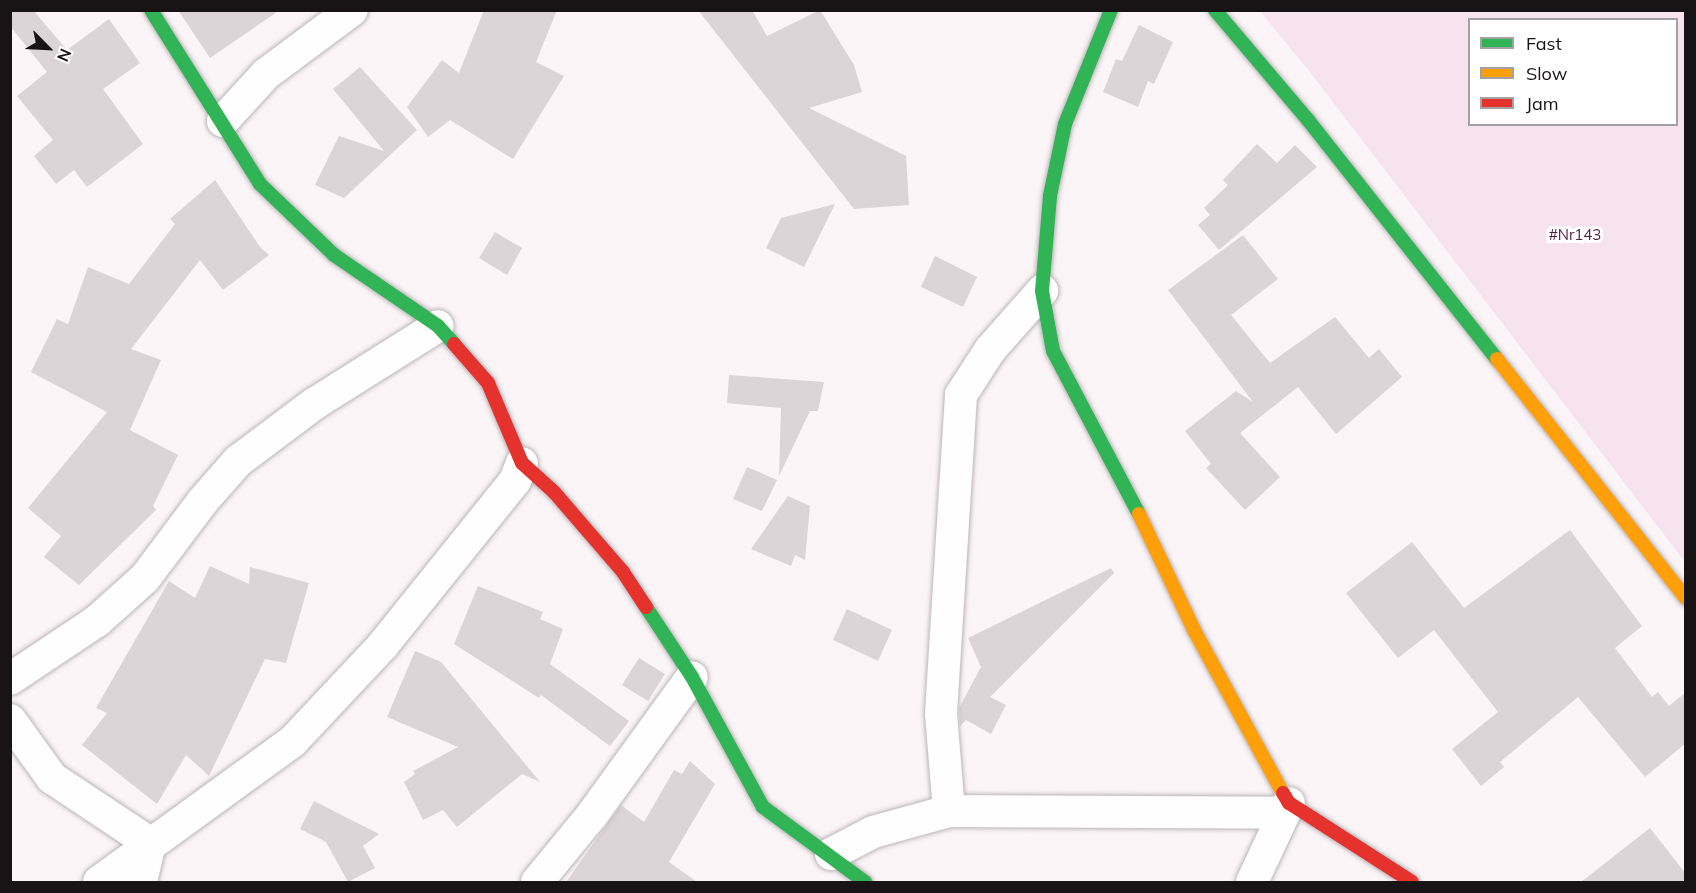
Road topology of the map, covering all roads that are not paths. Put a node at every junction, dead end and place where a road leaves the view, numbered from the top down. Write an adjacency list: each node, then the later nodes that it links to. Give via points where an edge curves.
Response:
1 (151, 10): 5 (street)
2 (352, 10): 5 (street, via 266,74)
3 (1111, 10): 6 (street, via 1065,124 1050,196)
4 (1215, 10): 9 (street, via 1308,120)
5 (223, 121): 7 (street, via 260,184 297,223 334,255)
6 (1042, 291): 13 (street, via 1053,351 1084,414 1118,469); 14 (street, via 990,350 962,395 941,712)
7 (438, 326): 8 (street, via 488,383); 11 (street, via 314,404 238,461 145,578 97,621)
8 (522, 464): 10 (street, via 554,492 623,572); 15 (street, via 515,481 383,645 293,741)
9 (1686, 598)
10 (692, 677): 16 (street, via 764,807); 19 (street, via 592,815)
11 (10, 679)
12 (10, 720): 15 (street, via 52,778)
13 (1285, 808): 14 (street); 21 (street); 22 (street)
14 (949, 811): 16 (street, via 873,832)
15 (150, 843): 17 (street); 18 (street)
16 (831, 854): 20 (street)
17 (99, 882)
18 (141, 882)
19 (537, 882)
20 (865, 882)
21 (1252, 882)
22 (1412, 882)

